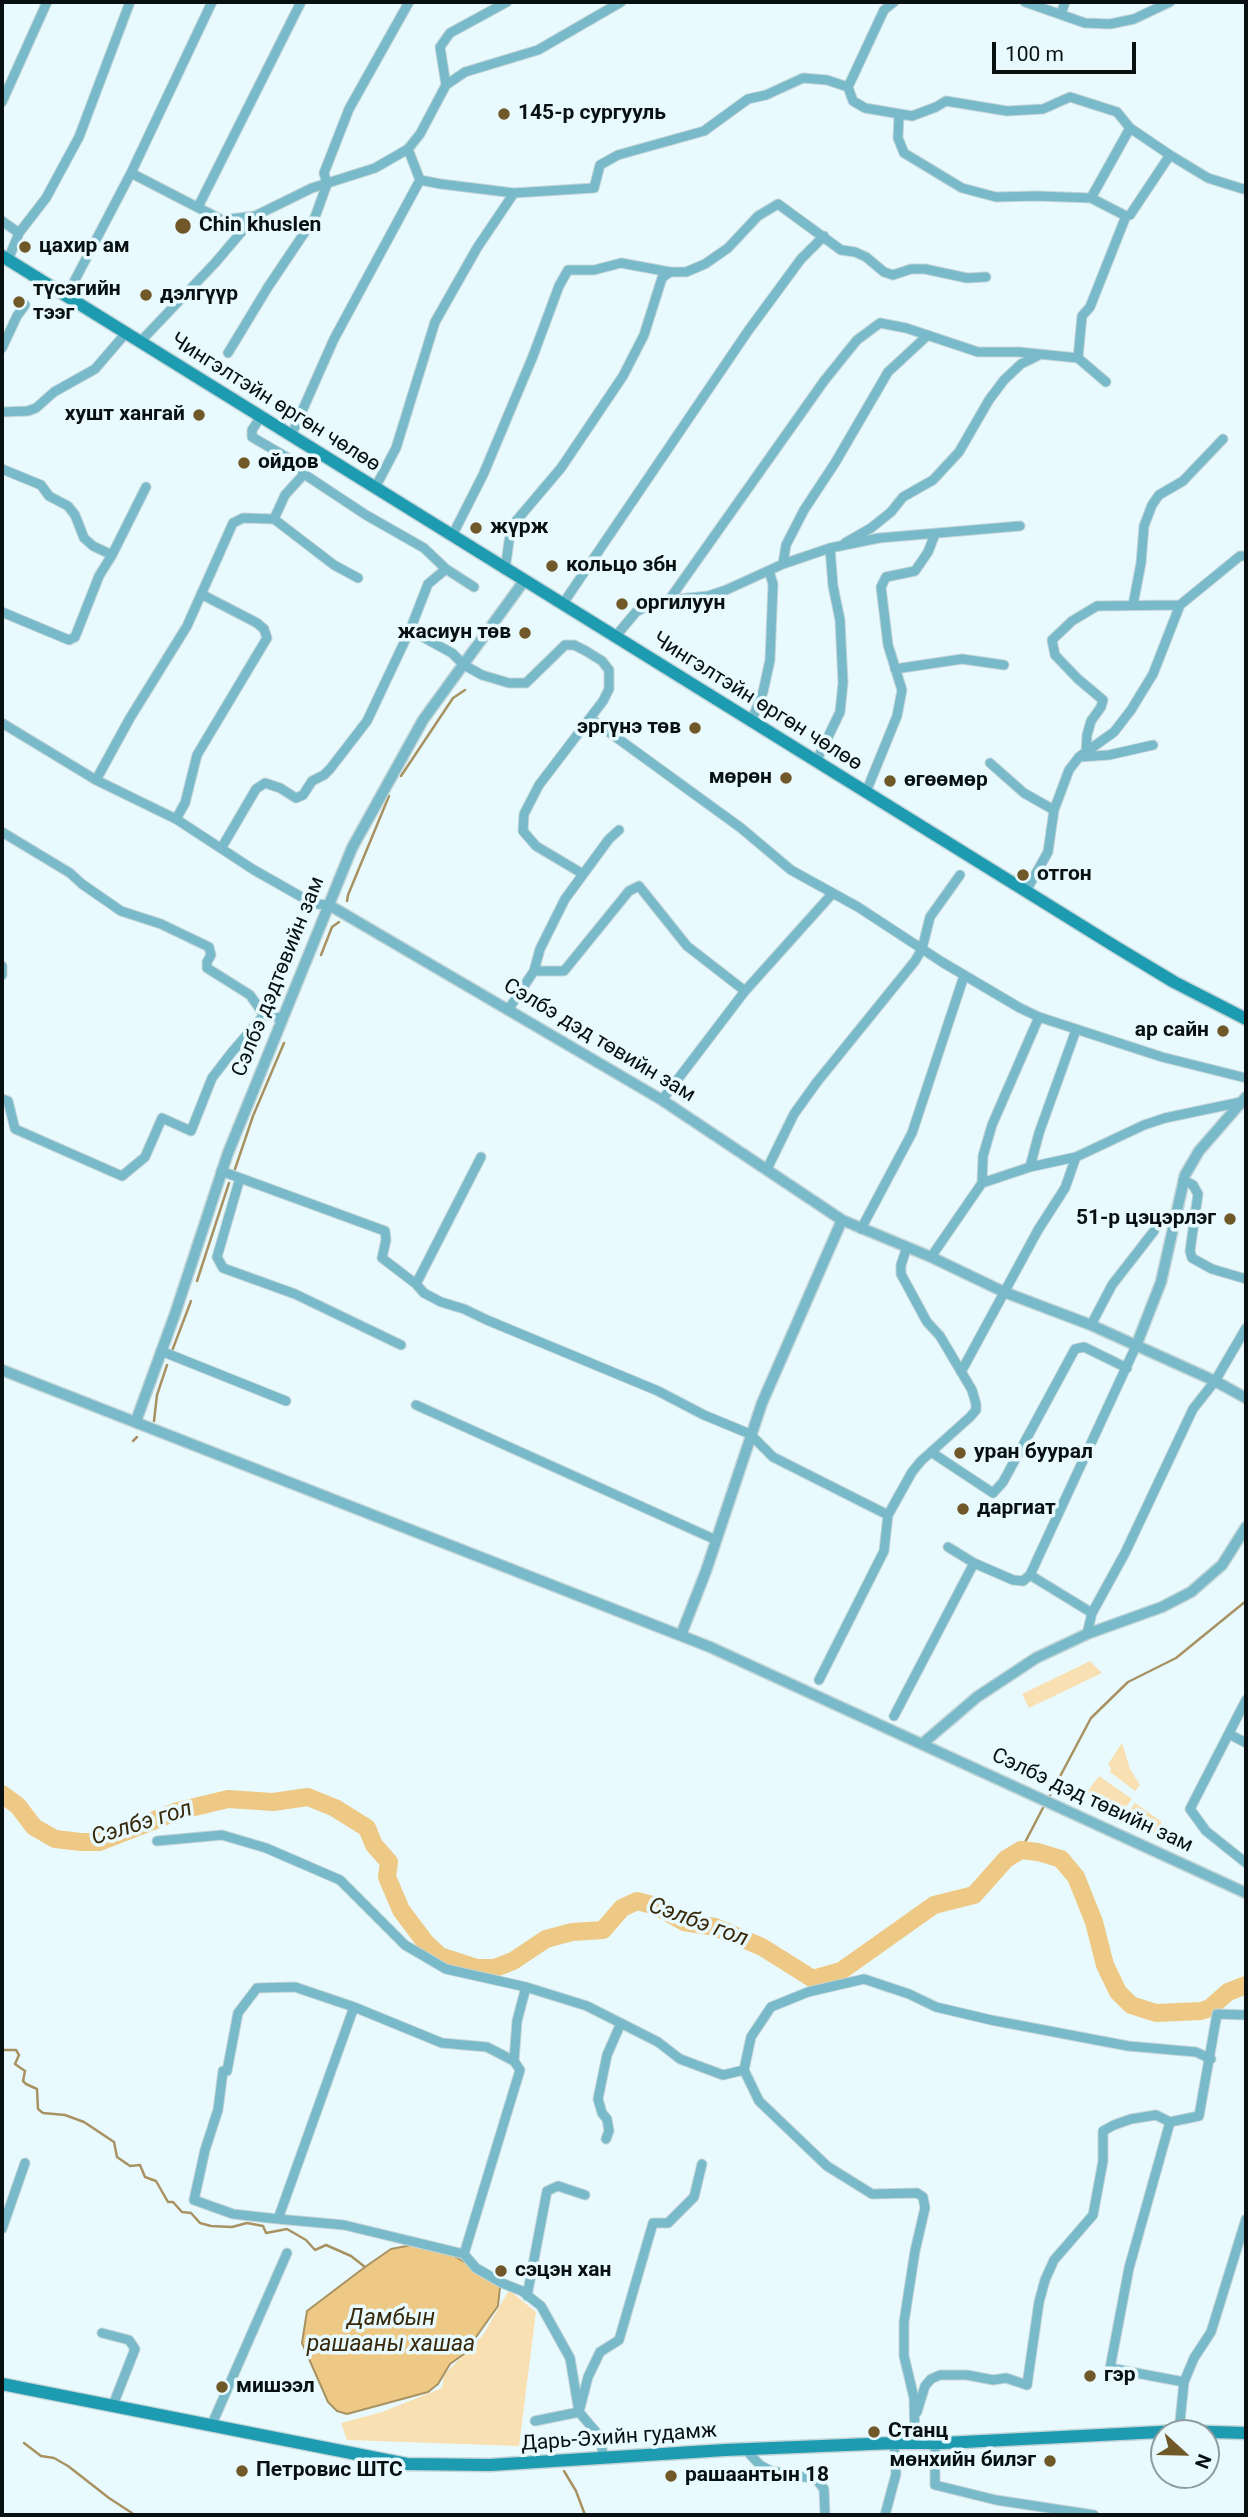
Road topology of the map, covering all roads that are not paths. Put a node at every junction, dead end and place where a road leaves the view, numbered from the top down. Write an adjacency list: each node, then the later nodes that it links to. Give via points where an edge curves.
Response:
1 (47, 2): 15 (street)
2 (130, 2): 30 (street, via 79,137 46,198)
3 (212, 2): 20 (street)
4 (302, 2): 26 (street)
5 (410, 2): 22 (street, via 349,109 324,173)
6 (507, 2): 13 (street, via 450,33 440,47)
7 (621, 2): 13 (street, via 538,50 465,72)
8 (894, 2): 14 (street, via 884,10)
9 (1025, 2): 12 (street)
10 (1065, 2): 12 (street)
11 (1170, 2): 12 (street, via 1134,19 1110,24 1085,23)
12 (1061, 14)
13 (446, 85): 18 (street)
14 (848, 87): 16 (street, via 853,101 865,108); 24 (street, via 803,78 748,99 704,131 618,155 600,165 594,188)
15 (2, 102)
16 (899, 114): 17 (street, via 912,116 946,101 1007,111 1043,109 1070,97 1117,112); 25 (street, via 898,138 904,153 962,188 996,197)
17 (1130, 128): 19 (street); 25 (street)
18 (408, 149): 21 (street); 22 (street, via 375,168)
19 (1170, 155): 23 (street, via 1208,178); 28 (street)
20 (131, 173): 26 (street); 35 (street)
21 (420, 180): 24 (street); 47 (street, via 334,339)
22 (327, 184): 27 (street); 41 (street, via 315,217)
23 (1243, 189)
24 (514, 192): 52 (street, via 435,322 396,448)
25 (1091, 198): 28 (street)
26 (198, 206): 27 (street, via 222,220)
27 (255, 216): 39 (street)
28 (1126, 216): 43 (street, via 1083,316)
29 (2, 221): 30 (street)
30 (19, 233): 32 (street)
31 (824, 236): 33 (street, via 778,204 705,264); 34 (street, via 841,250 866,257 893,275 911,268); 69 (street, via 800,259)
32 (5, 258): 35 (main road, Чингэлтэйн өргөн чөлөө)
33 (670, 272): 56 (street, via 621,263 568,270 483,475); 62 (street, via 662,278 644,335 624,376 561,468 511,527)
34 (986, 277)
35 (66, 297): 37 (main road, Чингэлтэйн өргөн чөлөө)
36 (25, 305): 40 (street)
37 (126, 333): 39 (main road, Чингэлтэйн өргөн чөлөө); 45 (street, via 94,369 36,408)
38 (928, 335): 42 (street, via 978,352); 60 (street, via 888,372 804,509 786,545); 68 (street, via 880,323 857,340)
39 (140, 342): 46 (main road, Чингэлтэйн өргөн чөлөө)
40 (2, 348)
41 (228, 353)
42 (1040, 354): 43 (street); 57 (street, via 1021,363 1004,380 959,452 933,480 903,498 871,528)
43 (1078, 358): 44 (street)
44 (1107, 382)
45 (2, 412)
46 (260, 418): 47 (main road, Чингэлтэйн өргөн чөлөө); 50 (street, via 252,436 295,462)
47 (291, 436): 52 (main road, Чингэлтэйн өргөн чөлөө)
48 (1223, 439): 71 (street, via 1183,481 1159,495 1152,505 1144,526)
49 (2, 469): 58 (street, via 41,485 49,496 68,506 84,538)
50 (304, 474): 53 (street, via 285,495); 61 (street, via 424,548)
51 (146, 487): 58 (street)
52 (375, 488): 56 (main road, Чингэлтэйн өргөн чөлөө)
53 (274, 519): 64 (street); 67 (street, via 243,518 233,523)
54 (1020, 526): 55 (street)
55 (935, 534): 57 (street, via 879,538); 77 (street, via 915,571 886,577 881,587)
56 (452, 536): 62 (main road, Чингэлтэйн өргөн чөлөө)
57 (833, 548): 60 (street); 83 (street, via 844,683 840,712)
58 (112, 555): 72 (street, via 75,637 69,640)
59 (1246, 556): 70 (street, via 1240,556)
60 (783, 564): 63 (street)
61 (446, 569): 66 (street); 73 (street, via 428,584)
62 (505, 570): 65 (main road, Чингэлтэйн өргөн чөлөө)
63 (769, 571): 68 (street, via 708,596); 79 (street, via 773,584 770,660)
64 (358, 578)
65 (524, 581): 69 (main road, Чингэлтэйн өргөн чөлөө); 75 (street, Сэлбэ дэдтөвийн зам)
66 (474, 587)
67 (201, 594): 85 (street, via 187,626); 88 (street, via 257,623 267,638 197,755 185,803)
68 (669, 600): 74 (street, via 636,612)
69 (562, 604): 74 (main road, Чингэлтэйн өргөн чөлөө)
70 (1180, 605): 71 (street); 82 (street, via 1153,674 1131,710 1114,732)
71 (1133, 606): 82 (street, via 1097,606 1052,640 1055,655 1103,700 1091,721)
72 (2, 612)
73 (410, 631): 75 (street, via 452,653); 91 (street, via 367,721 330,769 296,798 265,783 256,789)
74 (615, 637): 79 (main road, Чингэлтэйн өргөн чөлөө)
75 (464, 665): 78 (street, via 519,685 565,645 574,645 609,670 609,689); 96 (street, Сэлбэ дэдтөвийн зам, via 423,720 396,767 352,848)
76 (1004, 665): 77 (street, via 962,659)
77 (895, 669): 86 (street, via 902,690 897,716)
78 (590, 719): 92 (street, via 539,785 524,814 523,831 536,846); 95 (street, via 741,828 791,870)
79 (751, 722): 83 (main road, Чингэлтэйн өргөн чөлөө)
80 (2, 723): 85 (street)
81 (1153, 745): 82 (street, via 1109,755)
82 (1083, 755): 87 (street, via 1069,770)
83 (816, 762): 86 (main road, Чингэлтэйн өргөн чөлөө)
84 (990, 763): 87 (street, via 1024,793)
85 (96, 780): 88 (street)
86 (866, 792): 94 (main road, Чингэлтэйн өргөн чөлөө)
87 (1054, 810): 94 (street, via 1048,852)
88 (176, 819): 91 (street)
89 (619, 830): 92 (street)
90 (2, 833): 104 (street, via 70,873 121,911 209,947 207,968 250,995)
91 (222, 847): 96 (street, via 312,902)
92 (583, 874): 99 (street, via 559,911)
93 (960, 875): 97 (street, via 930,917)
94 (1026, 891): 107 (main road, Чингэлтэйн өргөн чөлөө, via 1174,982)
95 (832, 894): 97 (street); 102 (street)
96 (329, 905): 103 (street, Сэлбэ дэд төвийн зам); 106 (street, Сэлбэ дэдтөвийн зам)
97 (922, 949): 101 (street); 116 (street, via 794,1114)
98 (2, 966): 100 (street)
99 (534, 971): 102 (street, via 564,971 629,891 639,886 687,946); 103 (street)
100 (2, 975)
101 (964, 976): 105 (street); 122 (street, via 912,1133)
102 (745, 991): 112 (street)
103 (508, 1010): 112 (street, Сэлбэ дэд төвийн зам)
104 (264, 1015): 106 (street); 110 (street, via 212,1078 191,1130 162,1118 145,1157 122,1176 15,1129 8,1101)
105 (1039, 1017): 108 (street); 120 (street, via 992,1125 983,1156)
106 (283, 1018): 117 (street, Сэлбэ дэдтөвийн зам)
107 (1246, 1019)
108 (1076, 1030): 109 (street); 115 (street)
109 (1246, 1078)
110 (2, 1099)
111 (1243, 1099): 114 (street, via 1144,1125); 119 (street, via 1199,1152)
112 (662, 1100): 116 (street, Сэлбэ дэд төвийн зам)
113 (481, 1157): 127 (street)
114 (1076, 1157): 115 (street); 128 (street, via 1065,1188)
115 (1030, 1167): 120 (street)
116 (767, 1169): 121 (street, Сэлбэ дэд төвийн зам)
117 (221, 1171): 118 (street); 133 (street, Сэлбэ дэдтөвийн зам)
118 (240, 1178): 127 (street, via 385,1231 382,1258); 131 (street, via 217,1257 223,1268 295,1294)
119 (1184, 1180): 126 (street, via 1198,1194 1192,1258); 132 (street, via 1161,1282)
120 (982, 1183): 125 (street)
121 (842, 1220): 122 (street, Сэлбэ дэд төвийн зам); 142 (street)
122 (861, 1229): 124 (street, Сэлбэ дэд төвийн зам)
123 (1154, 1231): 129 (street, via 1112,1285)
124 (907, 1247): 125 (street, Сэлбэ дэд төвийн зам); 136 (street, via 901,1273)
125 (931, 1257): 128 (street, Сэлбэ дэд төвийн зам)
126 (1246, 1279)
127 (416, 1284): 142 (street, via 441,1302)
128 (1004, 1292): 129 (street, Сэлбэ дэд төвийн зам); 136 (street)
129 (1091, 1325): 132 (street, Сэлбэ дэд төвийн зам)
130 (1246, 1328): 137 (street)
131 (401, 1345)
132 (1136, 1346): 134 (street); 137 (street, Сэлбэ дэд төвийн зам)
133 (161, 1351): 139 (street); 141 (street, Сэлбэ дэдтөвийн зам)
134 (1127, 1368): 143 (street, via 1084,1347 1076,1349 993,1493); 149 (street)
135 (2, 1370): 141 (street, Сэлбэ дэд төвийн зам)
136 (961, 1372): 143 (street, via 972,1390 976,1410)
137 (1215, 1381): 138 (street, Сэлбэ дэд төвийн зам); 150 (street, via 1194,1409)
138 (1246, 1398)
139 (286, 1401)
140 (416, 1405): 146 (street)
141 (136, 1421): 152 (street, Сэлбэ дэд төвийн зам)
142 (750, 1434): 144 (street, via 773,1457); 146 (street)
143 (931, 1452): 144 (street, via 912,1472)
144 (888, 1515): 153 (street, via 884,1551)
145 (1246, 1527): 151 (street, via 1223,1565 1203,1584 1162,1607)
146 (716, 1540): 152 (street)
147 (948, 1547): 148 (street)
148 (974, 1563): 149 (street, via 1013,1580 1023,1581); 155 (street)
149 (1030, 1575): 150 (street)
150 (1092, 1614): 151 (street)
151 (1087, 1634): 158 (street, via 1000,1680)
152 (681, 1635): 158 (street, Сэлбэ дэд төвийн зам)
153 (819, 1680)
154 (1246, 1700): 156 (street)
155 (894, 1716)
156 (1229, 1734): 157 (street); 160 (street, via 1190,1809 1206,1831)
157 (1246, 1743)
158 (922, 1744): 161 (street, Сэлбэ дэд төвийн зам)
159 (157, 1841): 162 (street, via 222,1835 266,1848 340,1880 405,1945 446,1969)
160 (1246, 1863)
161 (1246, 1893)
162 (526, 1987): 165 (street, via 587,2006); 167 (street)
163 (354, 2007): 167 (street, via 442,2043 487,2047); 174 (street); 174 (street, via 295,1987 257,1988 238,2013 194,2200 233,2214)
164 (1246, 2015): 166 (street, via 1217,2014)
165 (621, 2024): 168 (street, via 680,2059 723,2076); 170 (street, via 607,2055 598,2099 607,2119)
166 (1211, 2059): 168 (street, via 1196,2052 1128,2046 990,2020 936,2007 860,1979 771,2007 751,2037); 169 (street, via 1199,2116)
167 (514, 2061): 178 (street, via 520,2070)
168 (744, 2070): 186 (street, via 759,2101 827,2166 872,2194 917,2193 923,2197 925,2208 904,2322 904,2356)
169 (1170, 2122): 181 (street, via 1129,2268 1110,2368); 186 (street, via 1156,2115 1114,2124 1103,2131 1103,2161 1093,2215 1054,2260 1045,2280 1027,2385 1006,2378 940,2375 925,2386)
170 (606, 2139)
171 (25, 2163): 176 (street)
172 (702, 2164): 184 (street, via 694,2197 668,2223 653,2223 619,2340 600,2352)
173 (585, 2195): 179 (street, via 558,2186 547,2191)
174 (278, 2219): 178 (street, via 344,2225)
175 (1246, 2219): 181 (street, via 1212,2332)
176 (2, 2227)
177 (287, 2253): 188 (street)
178 (464, 2254): 179 (street, via 476,2268)
179 (527, 2296): 184 (street, via 541,2306 570,2358)
180 (102, 2333): 183 (street, via 129,2340 135,2350)
181 (1184, 2382): 185 (street)
182 (2, 2384): 183 (main road, Дарь-Эхийн гудамж)
183 (113, 2405): 188 (main road, Дарь-Эхийн гудамж)
184 (579, 2412): 187 (street); 196 (street, via 601,2438)
185 (1180, 2419)
186 (916, 2420): 193 (street)
187 (536, 2421)
188 (212, 2424): 196 (main road, Дарь-Эхийн гудамж, via 407,2464 490,2465)
189 (1150, 2432): 194 (main road, Дарь-Эхийн гудамж)
190 (1220, 2432): 191 (main road, Дарь-Эхийн гудамж)
191 (1246, 2432)
192 (894, 2443): 193 (main road, Дарь-Эхийн гудамж); 195 (main road, Дарь-Эхийн гудамж); 198 (street, via 896,2474)
193 (915, 2443): 194 (main road, Дарь-Эхийн гудамж)
194 (935, 2443): 199 (street, via 935,2485)
195 (745, 2449): 196 (main road, Дарь-Эхийн гудамж); 197 (street, via 771,2471 816,2479 824,2488)
196 (603, 2458)
197 (825, 2515)
198 (885, 2515)
199 (1094, 2515)

